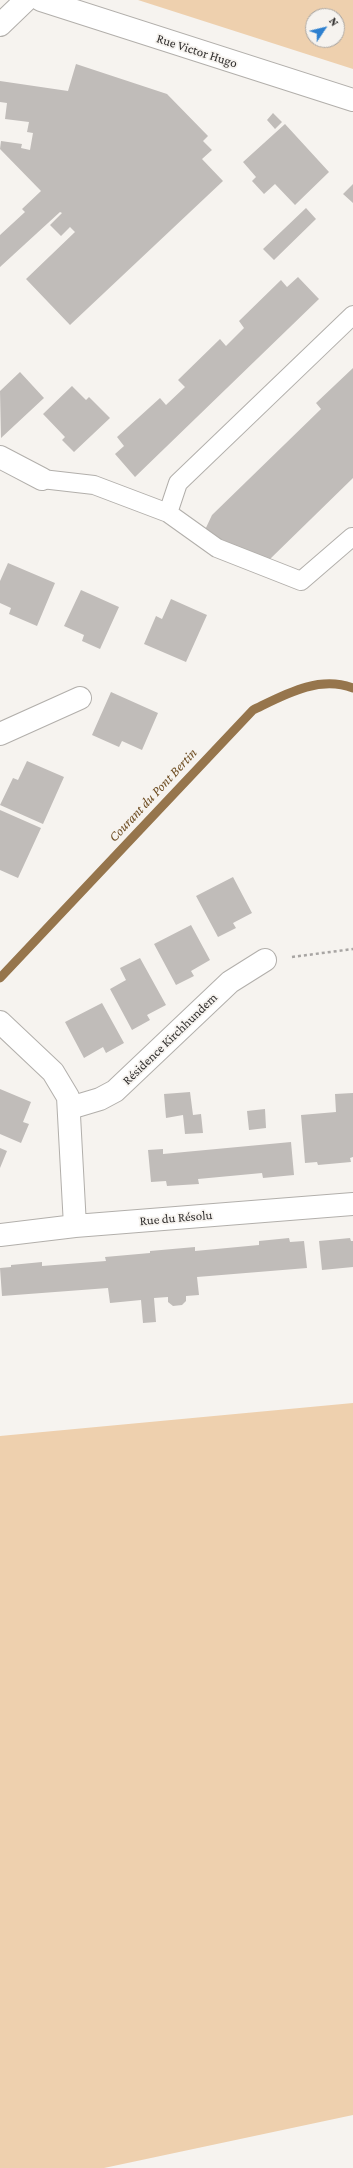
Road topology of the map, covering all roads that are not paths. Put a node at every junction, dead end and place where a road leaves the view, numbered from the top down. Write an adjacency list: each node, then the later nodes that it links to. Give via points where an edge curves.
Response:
1 (26, 0): 3 (street)
2 (42, 0): 4 (street, Rue Victor Hugo)
3 (0, 25)
4 (353, 100)
5 (353, 315): 8 (lane, via 178,483)
6 (0, 457): 7 (street)
7 (42, 479): 8 (lane, via 94,485)
8 (168, 513): 9 (lane, via 217,548 302,581)
9 (352, 538)
10 (80, 698): 11 (street)
11 (0, 734)
12 (265, 960): 14 (street, Résidence Kirchhundem, via 230,982 115,1091 100,1099)
13 (4, 1026): 14 (street, via 53,1072 65,1090)
14 (70, 1108): 16 (street)
15 (353, 1204): 16 (street, Rue du Résolu)
16 (75, 1226): 17 (street, Rue du Résolu)
17 (0, 1235)

